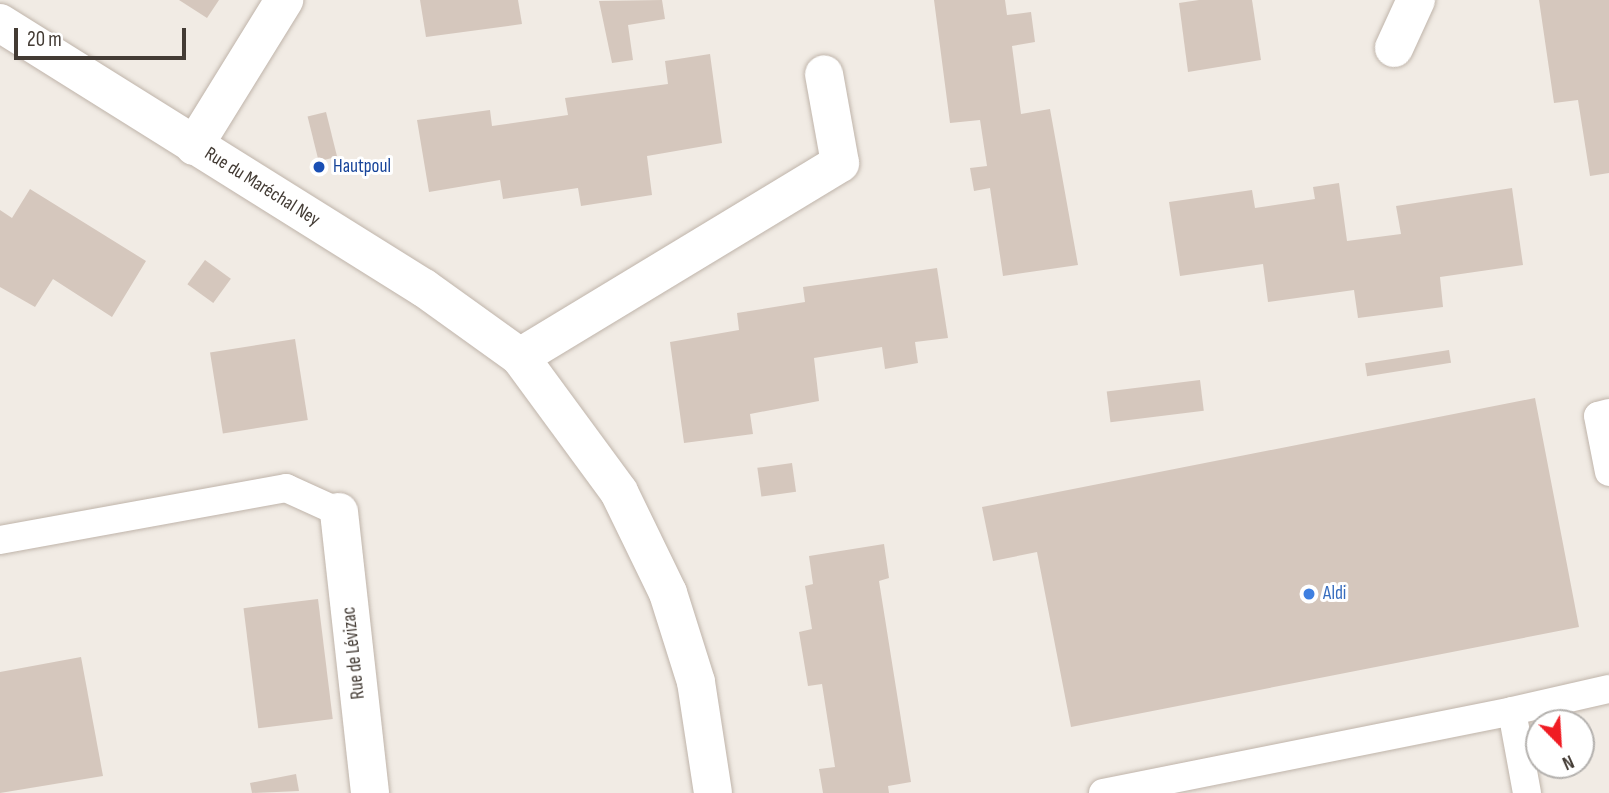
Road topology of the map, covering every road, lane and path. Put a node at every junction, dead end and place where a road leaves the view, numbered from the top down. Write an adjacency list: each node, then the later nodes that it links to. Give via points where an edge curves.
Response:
1 (284, 0): 6 (street)
2 (1416, 0): 4 (street)
3 (0, 23): 6 (street, Rue du Maréchal Ney)
4 (1394, 48)
5 (824, 74): 7 (street, via 840,163)
6 (194, 146): 7 (street, Rue du Maréchal Ney, via 424,288)
7 (520, 357): 15 (street, Rue du Maréchal Ney, via 619,492 668,593 696,682)
8 (1609, 413): 9 (lane, via 1598,416)
9 (1609, 472)
10 (339, 512): 11 (lane, via 286,488); 14 (street, Rue de Lévizac)
11 (0, 540)
12 (1609, 689): 13 (lane)
13 (1511, 711): 16 (lane); 17 (lane)
14 (370, 793)
15 (713, 793)
16 (1103, 793)
17 (1527, 793)

